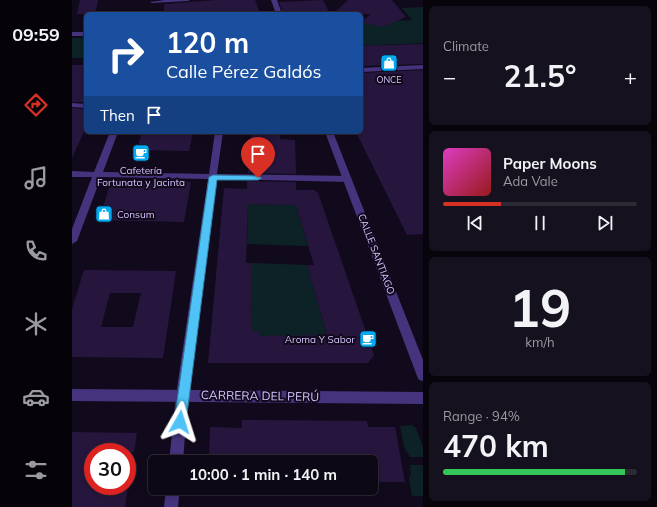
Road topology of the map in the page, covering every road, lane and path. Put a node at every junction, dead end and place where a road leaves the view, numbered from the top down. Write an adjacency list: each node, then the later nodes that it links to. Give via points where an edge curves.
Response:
1 (188, 0): 3 (lane)
2 (274, 0): 4 (street)
3 (152, 2)
4 (278, 12)
5 (72, 34): 6 (street)
6 (84, 34)
7 (423, 66): 8 (street)
8 (363, 70)
9 (72, 105): 10 (street)
10 (84, 106)
11 (113, 134): 15 (street)
12 (219, 134): 16 (street)
13 (329, 134): 17 (street, CALLE SANTIAGO)
14 (72, 174): 15 (street)
15 (97, 175): 16 (street); 18 (street)
16 (213, 177): 17 (street); 21 (street)
17 (348, 179): 19 (street, CALLE SANTIAGO)
18 (72, 242)
19 (423, 376)
20 (72, 395): 21 (street, CARRERA DEL PERÚ)
21 (182, 395): 22 (street, CARRERA DEL PERÚ); 23 (street)
22 (423, 398)
23 (177, 455)
24 (172, 495): 25 (street)
25 (171, 507)

